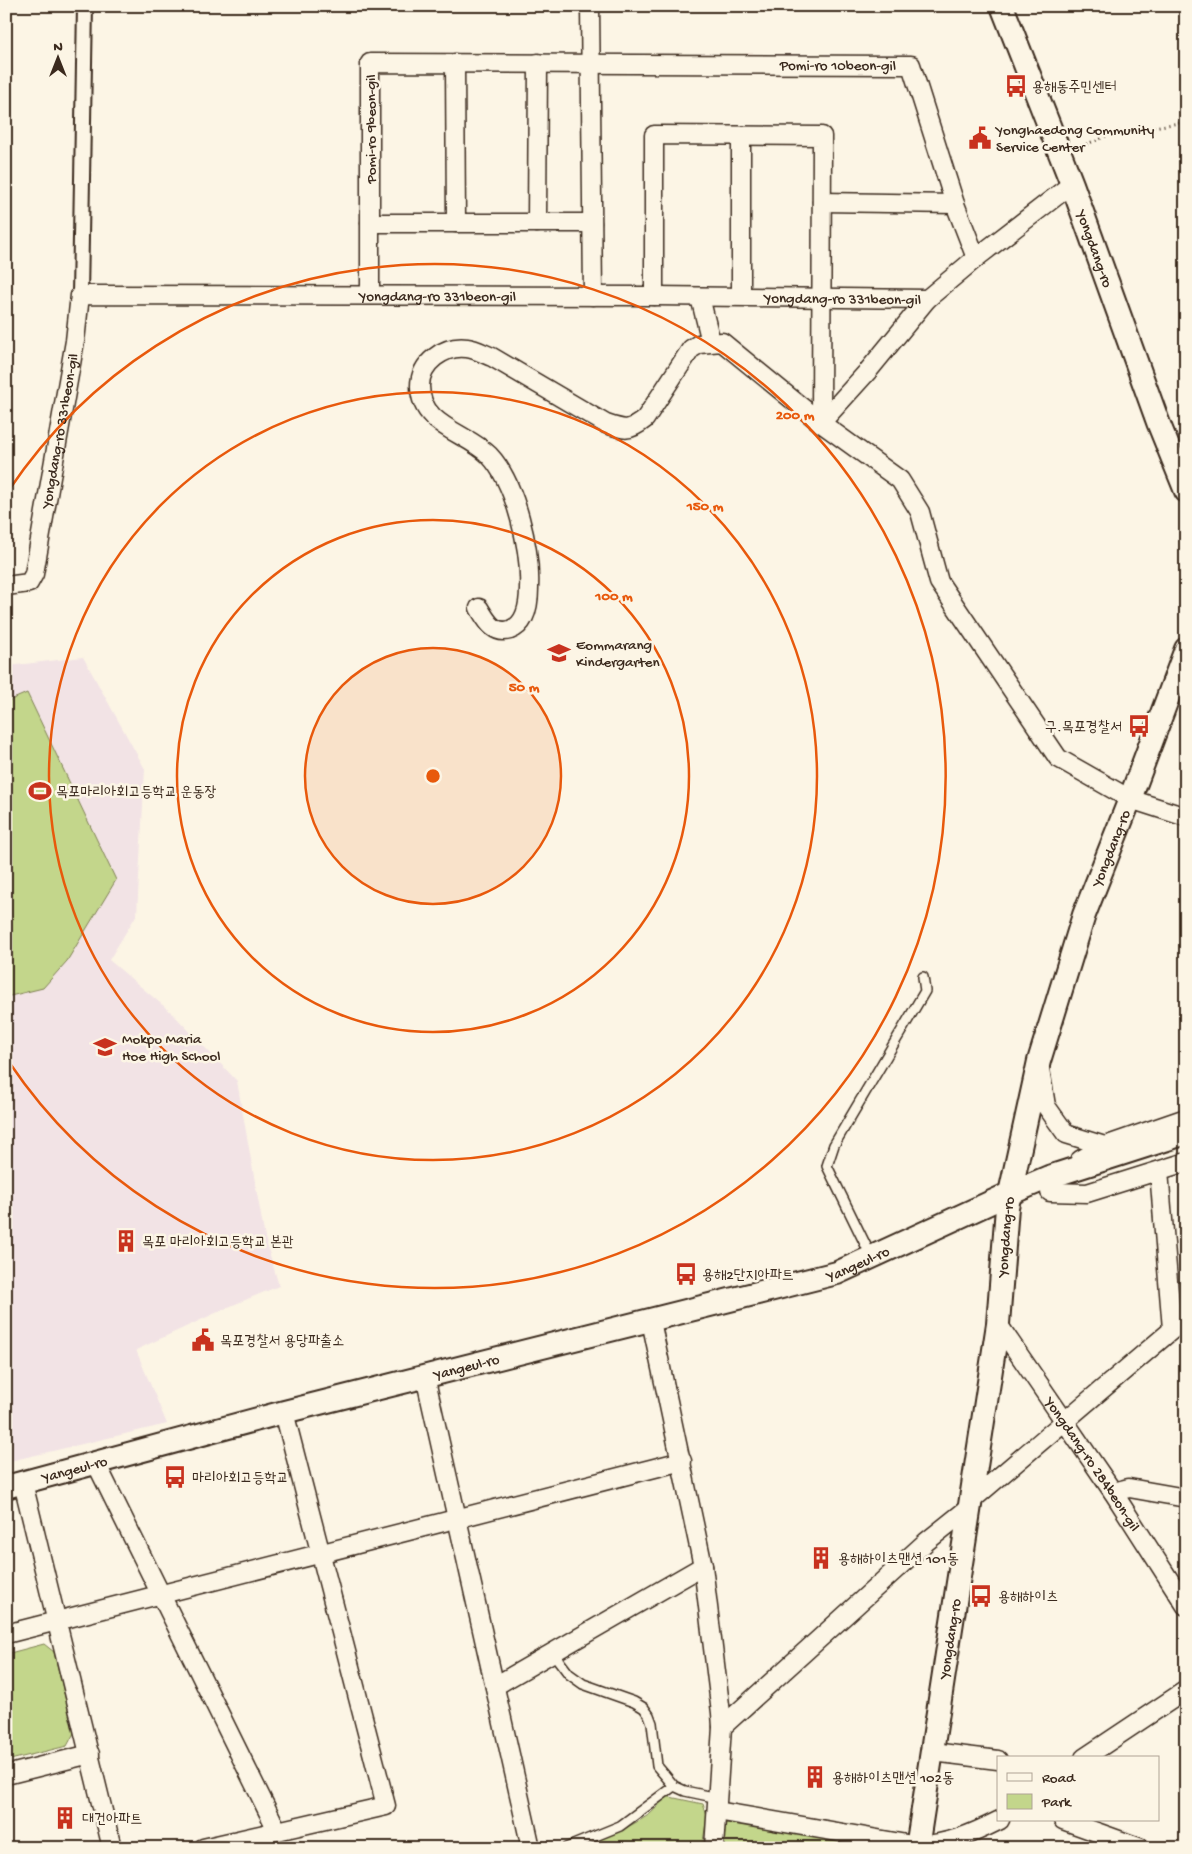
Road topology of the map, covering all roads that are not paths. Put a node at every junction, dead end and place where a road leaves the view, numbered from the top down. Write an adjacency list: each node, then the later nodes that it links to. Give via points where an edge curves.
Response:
1 (85, 6): 16 (street)
2 (590, 6): 6 (street)
3 (1002, 6): 8 (street, Yongdang-ro)
4 (454, 63): 5 (street, Pomi-ro 9beon-gil); 11 (street, Pomi-ro 9beon-gil, via 370,63); 12 (street)
5 (538, 63): 6 (street, Pomi-ro 9beon-gil); 13 (street)
6 (591, 63): 10 (street, Pomi-ro 10beon-gil, via 912,65); 14 (street)
7 (741, 136): 9 (street, via 822,136); 19 (street, via 654,135); 20 (street)
8 (1072, 184): 15 (street, Yongdang-ro 331beon-gil); 26 (street, Yongdang-ro)
9 (822, 202): 10 (street); 22 (street)
10 (955, 204): 15 (street, Pomi-ro 10beon-gil)
11 (370, 223): 12 (street); 17 (street, Pomi-ro 9beon-gil)
12 (456, 223): 13 (street)
13 (537, 223): 14 (street)
14 (592, 223): 18 (street)
15 (976, 258): 23 (street, Yongdang-ro 331beon-gil)
16 (80, 295): 17 (street, Yongdang-ro 331beon-gil); 27 (street, Yongdang-ro 331beon-gil, via 75,341 34,574 29,583)
17 (370, 295): 18 (street, Yongdang-ro 331beon-gil)
18 (593, 296): 19 (street, Yongdang-ro 331beon-gil)
19 (654, 296): 21 (street, Yongdang-ro 331beon-gil)
20 (741, 296): 21 (street, Yongdang-ro 331beon-gil); 22 (street, Yongdang-ro 331beon-gil)
21 (700, 297): 24 (street)
22 (822, 299): 23 (street, Yongdang-ro 331beon-gil); 25 (street)
23 (927, 299): 25 (street)
24 (711, 342): 25 (street, via 722,342); 28 (street, via 691,349 645,420 634,428 624,429 606,424 475,350 456,349 428,363 421,377 424,406 439,423 482,450 497,466 512,494 523,534 530,581 529,601 522,620 510,630 499,630 491,627)
25 (821, 423): 30 (street, via 900,480 920,512 939,582 1058,758)
26 (1186, 491)
27 (6, 586)
28 (479, 608)
29 (1186, 649): 30 (street, Yongdang-ro)
30 (1130, 799): 31 (street); 33 (street, Yongdang-ro, via 1084,915)
31 (1186, 817)
32 (924, 977): 42 (lane, via 925,991 834,1145 827,1166)
33 (1038, 1061): 36 (street, via 1046,1106 1066,1134); 41 (street, Yongdang-ro)
34 (1186, 1118): 36 (street)
35 (1186, 1133): 40 (street, Yangeul-ro)
36 (1105, 1146): 40 (street)
37 (1186, 1148): 40 (street, Yangeul-ro)
38 (1186, 1162): 39 (street)
39 (1159, 1170): 40 (street, via 1087,1193); 46 (street)
40 (1050, 1184): 41 (street, Yangeul-ro)
41 (1009, 1200): 42 (street, Yangeul-ro); 45 (street, Yongdang-ro)
42 (871, 1257): 44 (street, Yangeul-ro, via 837,1272)
43 (1186, 1318): 46 (street)
44 (651, 1320): 47 (street, Yangeul-ro); 50 (street)
45 (998, 1324): 49 (street, Yongdang-ro 284beon-gil); 55 (street, Yongdang-ro)
46 (1172, 1329): 49 (street)
47 (426, 1376): 48 (street, Yangeul-ro); 56 (street)
48 (284, 1412): 51 (street, Yangeul-ro); 57 (street)
49 (1065, 1422): 53 (street, Yongdang-ro 284beon-gil); 55 (street)
50 (682, 1461): 56 (street); 58 (street)
51 (96, 1463): 52 (street, Yangeul-ro); 59 (street)
52 (15, 1485): 61 (street)
53 (1113, 1492): 54 (street, via 1129,1488); 60 (street, Yongdang-ro 284beon-gil)
54 (1186, 1498)
55 (972, 1503): 66 (street); 67 (street, Yongdang-ro)
56 (457, 1519): 57 (street); 64 (street)
57 (321, 1554): 59 (street); 76 (street, via 386,1806)
58 (703, 1566): 63 (street); 66 (street)
59 (162, 1594): 61 (street); 76 (street)
60 (1186, 1606)
61 (56, 1622): 62 (street); 68 (street)
62 (6, 1634)
63 (553, 1653): 64 (street); 72 (lane, via 569,1674 583,1684 644,1708 652,1723 657,1766)
64 (495, 1686): 80 (street)
65 (1186, 1690): 69 (street)
66 (722, 1727): 73 (street)
67 (933, 1752): 70 (street); 77 (street, Yongdang-ro)
68 (90, 1754): 71 (street); 78 (street)
69 (1087, 1756)
70 (997, 1760)
71 (6, 1775)
72 (674, 1786): 73 (lane); 81 (lane, via 620,1826)
73 (717, 1805): 77 (street); 82 (street)
74 (997, 1822): 77 (street, via 972,1835)
75 (1069, 1822): 83 (street)
76 (277, 1830): 79 (street)
77 (918, 1847)
78 (112, 1848)
79 (203, 1848)
80 (531, 1848)
81 (566, 1848)
82 (714, 1848)
83 (1141, 1848)

